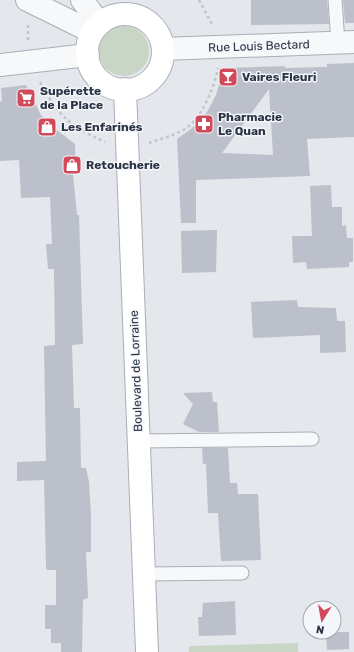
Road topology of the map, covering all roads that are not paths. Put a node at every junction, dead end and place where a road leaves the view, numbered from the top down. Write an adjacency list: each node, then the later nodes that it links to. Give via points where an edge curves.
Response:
1 (66, 0): 4 (street, via 55,8)
2 (82, 0): 6 (street)
3 (335, 0): 7 (lane)
4 (35, 4): 6 (street)
5 (122, 7): 6 (main road); 8 (main road, via 145,19 154,27)
6 (96, 28): 9 (main road, via 88,43)
7 (346, 43): 8 (street, Rue Louis Bectard)
8 (163, 49): 11 (main road, via 162,62 157,73 148,82)
9 (88, 55): 10 (street); 11 (main road, via 90,66 100,79 114,88)
10 (0, 65)
11 (125, 90): 13 (main road, Boulevard de Lorraine)
12 (312, 439): 13 (lane)
13 (138, 441): 15 (main road, Boulevard de Lorraine)
14 (242, 573): 15 (lane)
15 (144, 574): 16 (main road, Boulevard de Lorraine)
16 (147, 652)

